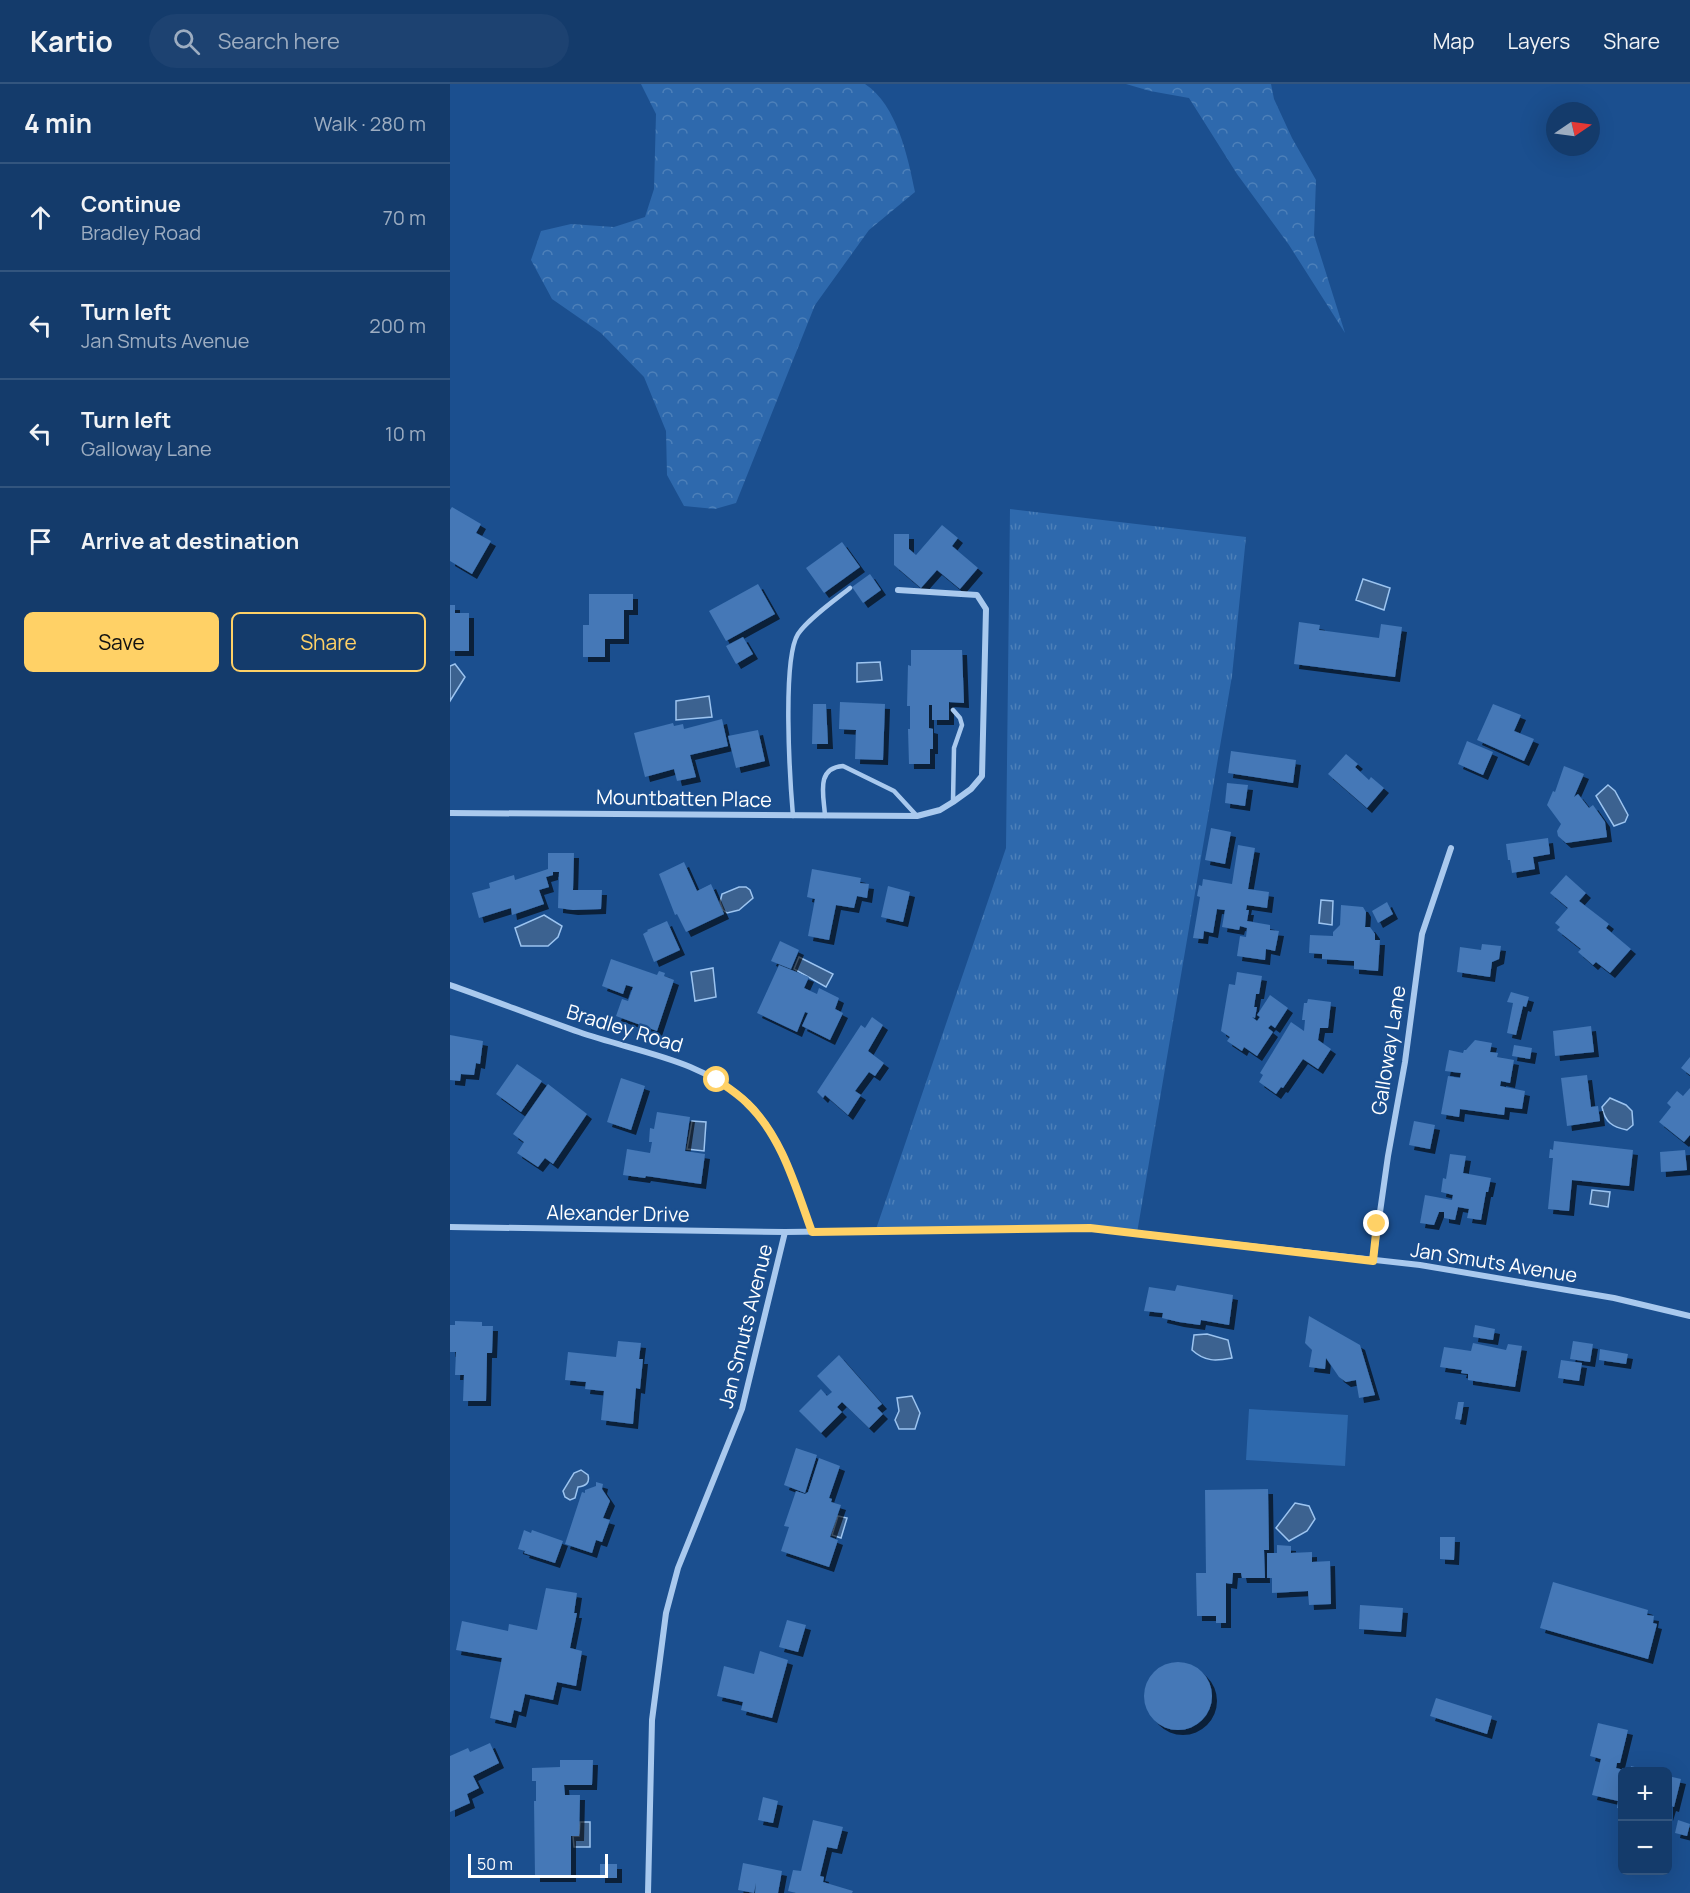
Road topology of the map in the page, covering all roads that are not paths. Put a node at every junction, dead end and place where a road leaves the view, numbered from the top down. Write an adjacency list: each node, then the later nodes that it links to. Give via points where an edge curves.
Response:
1 (849, 588): 6 (lane, via 798,633 790,652)
2 (898, 590): 4 (street, Mountbatten Place, via 977,595 986,609 982,776)
3 (953, 710): 4 (lane, via 962,725 954,748)
4 (953, 802): 8 (street, Mountbatten Place)
5 (450, 813): 6 (street, Mountbatten Place)
6 (793, 816): 7 (street, Mountbatten Place)
7 (825, 816): 8 (street, Mountbatten Place); 8 (lane, via 823,781 826,773 843,766 894,791)
8 (917, 816)
9 (1451, 848): 14 (street, Galloway Lane, via 1422,934)
10 (450, 985): 13 (street, Bradley Road, via 580,1032 688,1064 726,1086 747,1103 773,1136)
11 (450, 1227): 12 (street, Alexander Drive)
12 (785, 1232): 13 (street, Jan Smuts Avenue); 16 (street, Jan Smuts Avenue, via 742,1409 678,1568 666,1612 652,1720)
13 (812, 1232): 14 (street, Jan Smuts Avenue, via 1090,1228)
14 (1373, 1261): 15 (street, Jan Smuts Avenue, via 1614,1298)
15 (1690, 1316)
16 (648, 1893)

